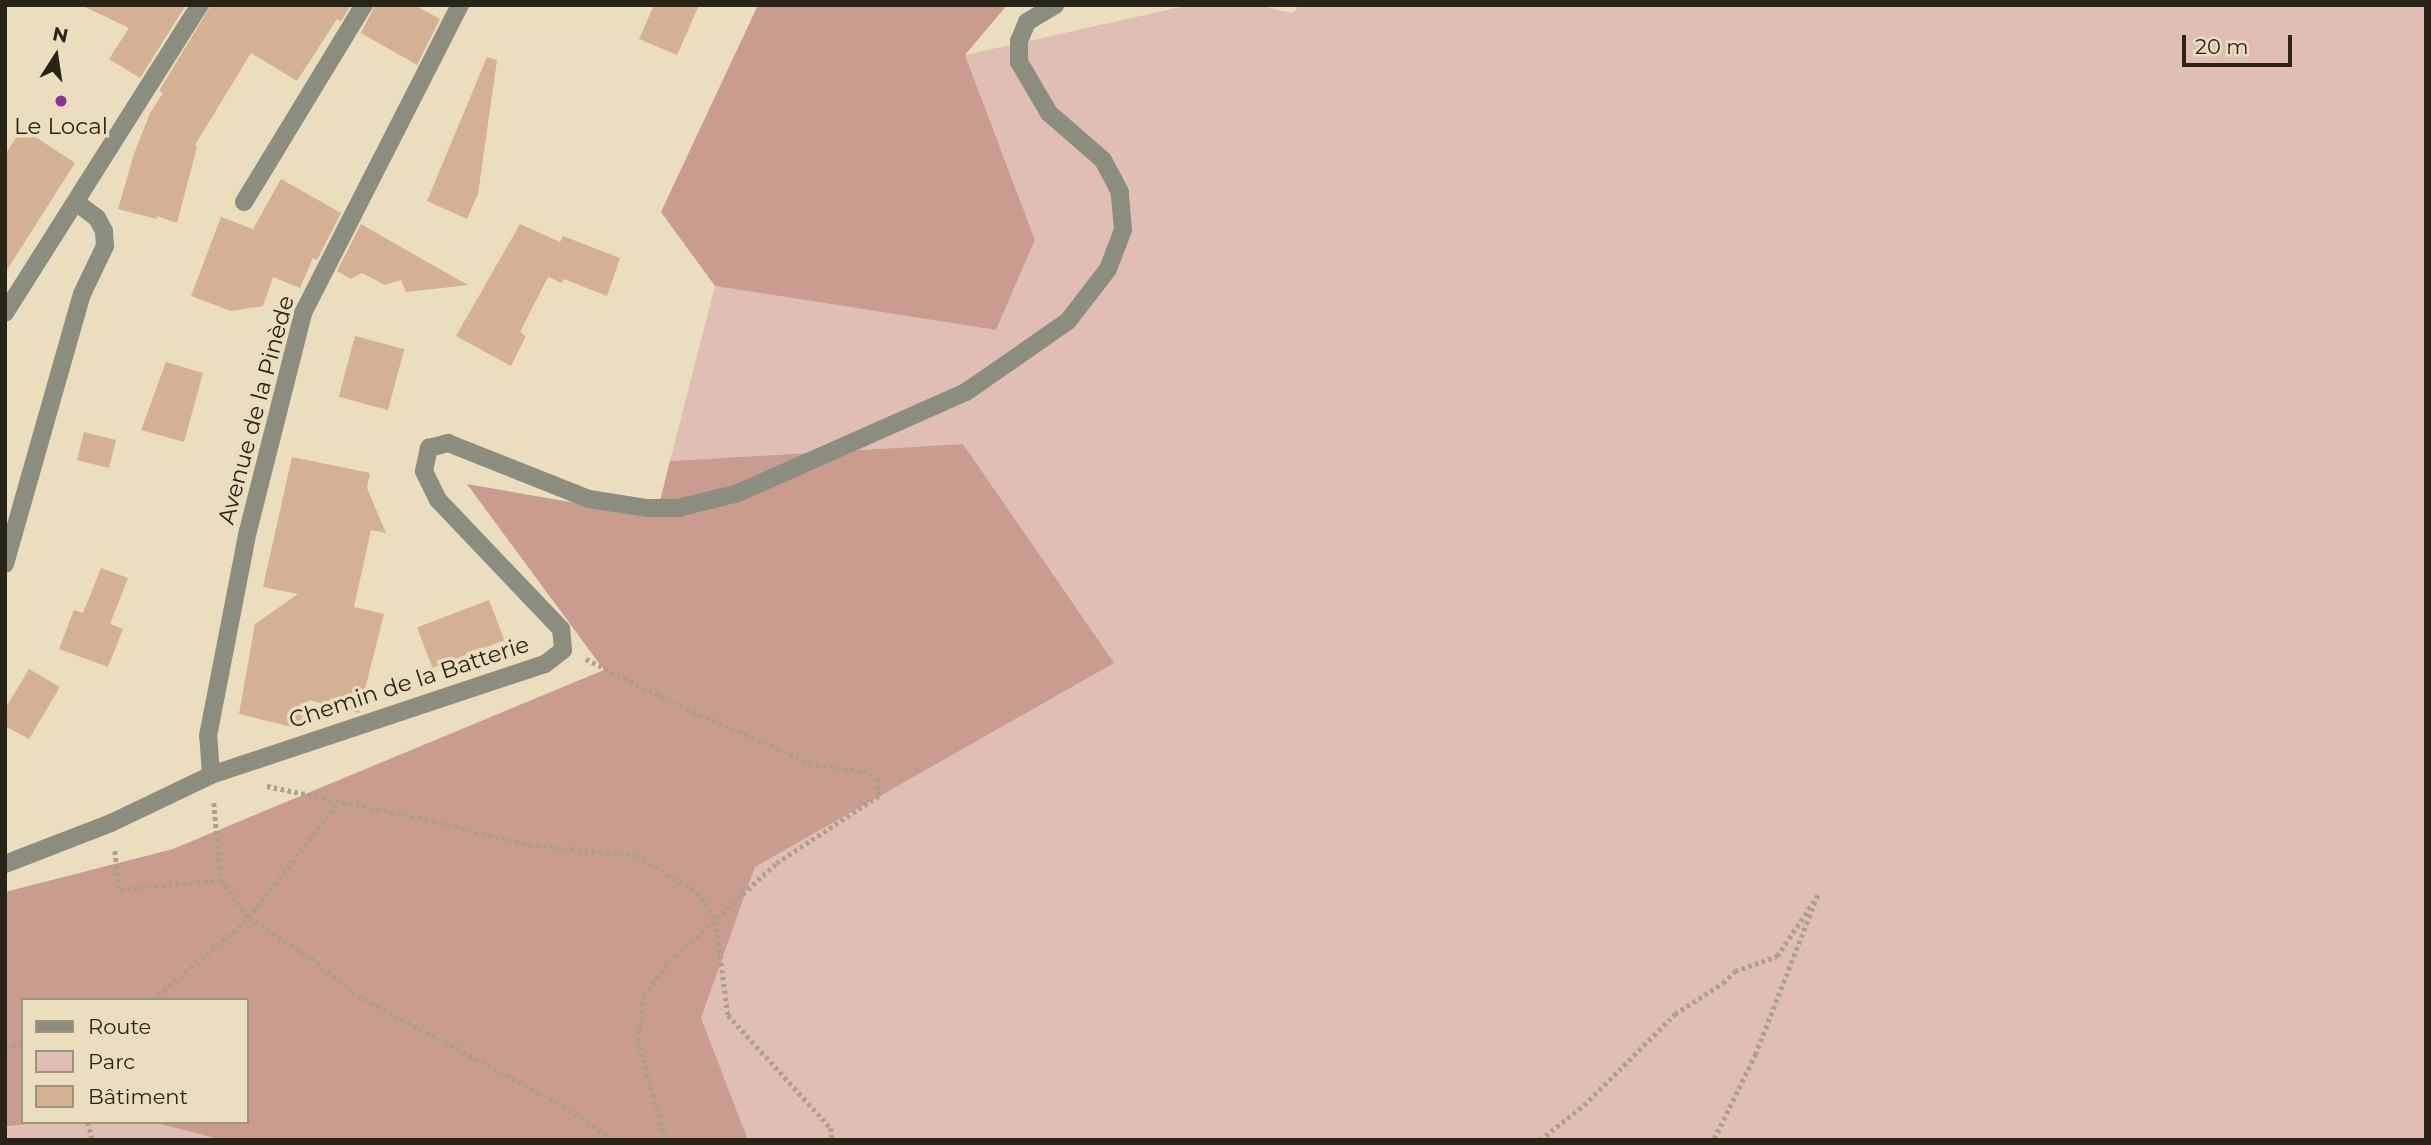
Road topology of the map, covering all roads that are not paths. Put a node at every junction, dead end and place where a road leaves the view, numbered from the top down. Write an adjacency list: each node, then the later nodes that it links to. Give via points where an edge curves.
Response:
1 (200, 5): 5 (street)
2 (364, 5): 6 (street)
3 (460, 5): 9 (street, Avenue de la Pinède, via 303,313 248,531 208,736)
4 (1055, 5): 9 (street, Chemin de la Batterie, via 1027,22 1019,41 1019,62 1049,113 1103,160 1120,192 1123,230 1108,269 1068,321 966,392 738,494 678,508 589,499 448,443 429,448 424,471 438,499 561,629 563,650 545,664)
5 (76, 202): 7 (street); 8 (street, via 97,218 105,246 82,294)
6 (244, 202)
7 (5, 313)
8 (5, 564)
9 (211, 775): 10 (street, Chemin de la Batterie, via 111,823)
10 (5, 864)

